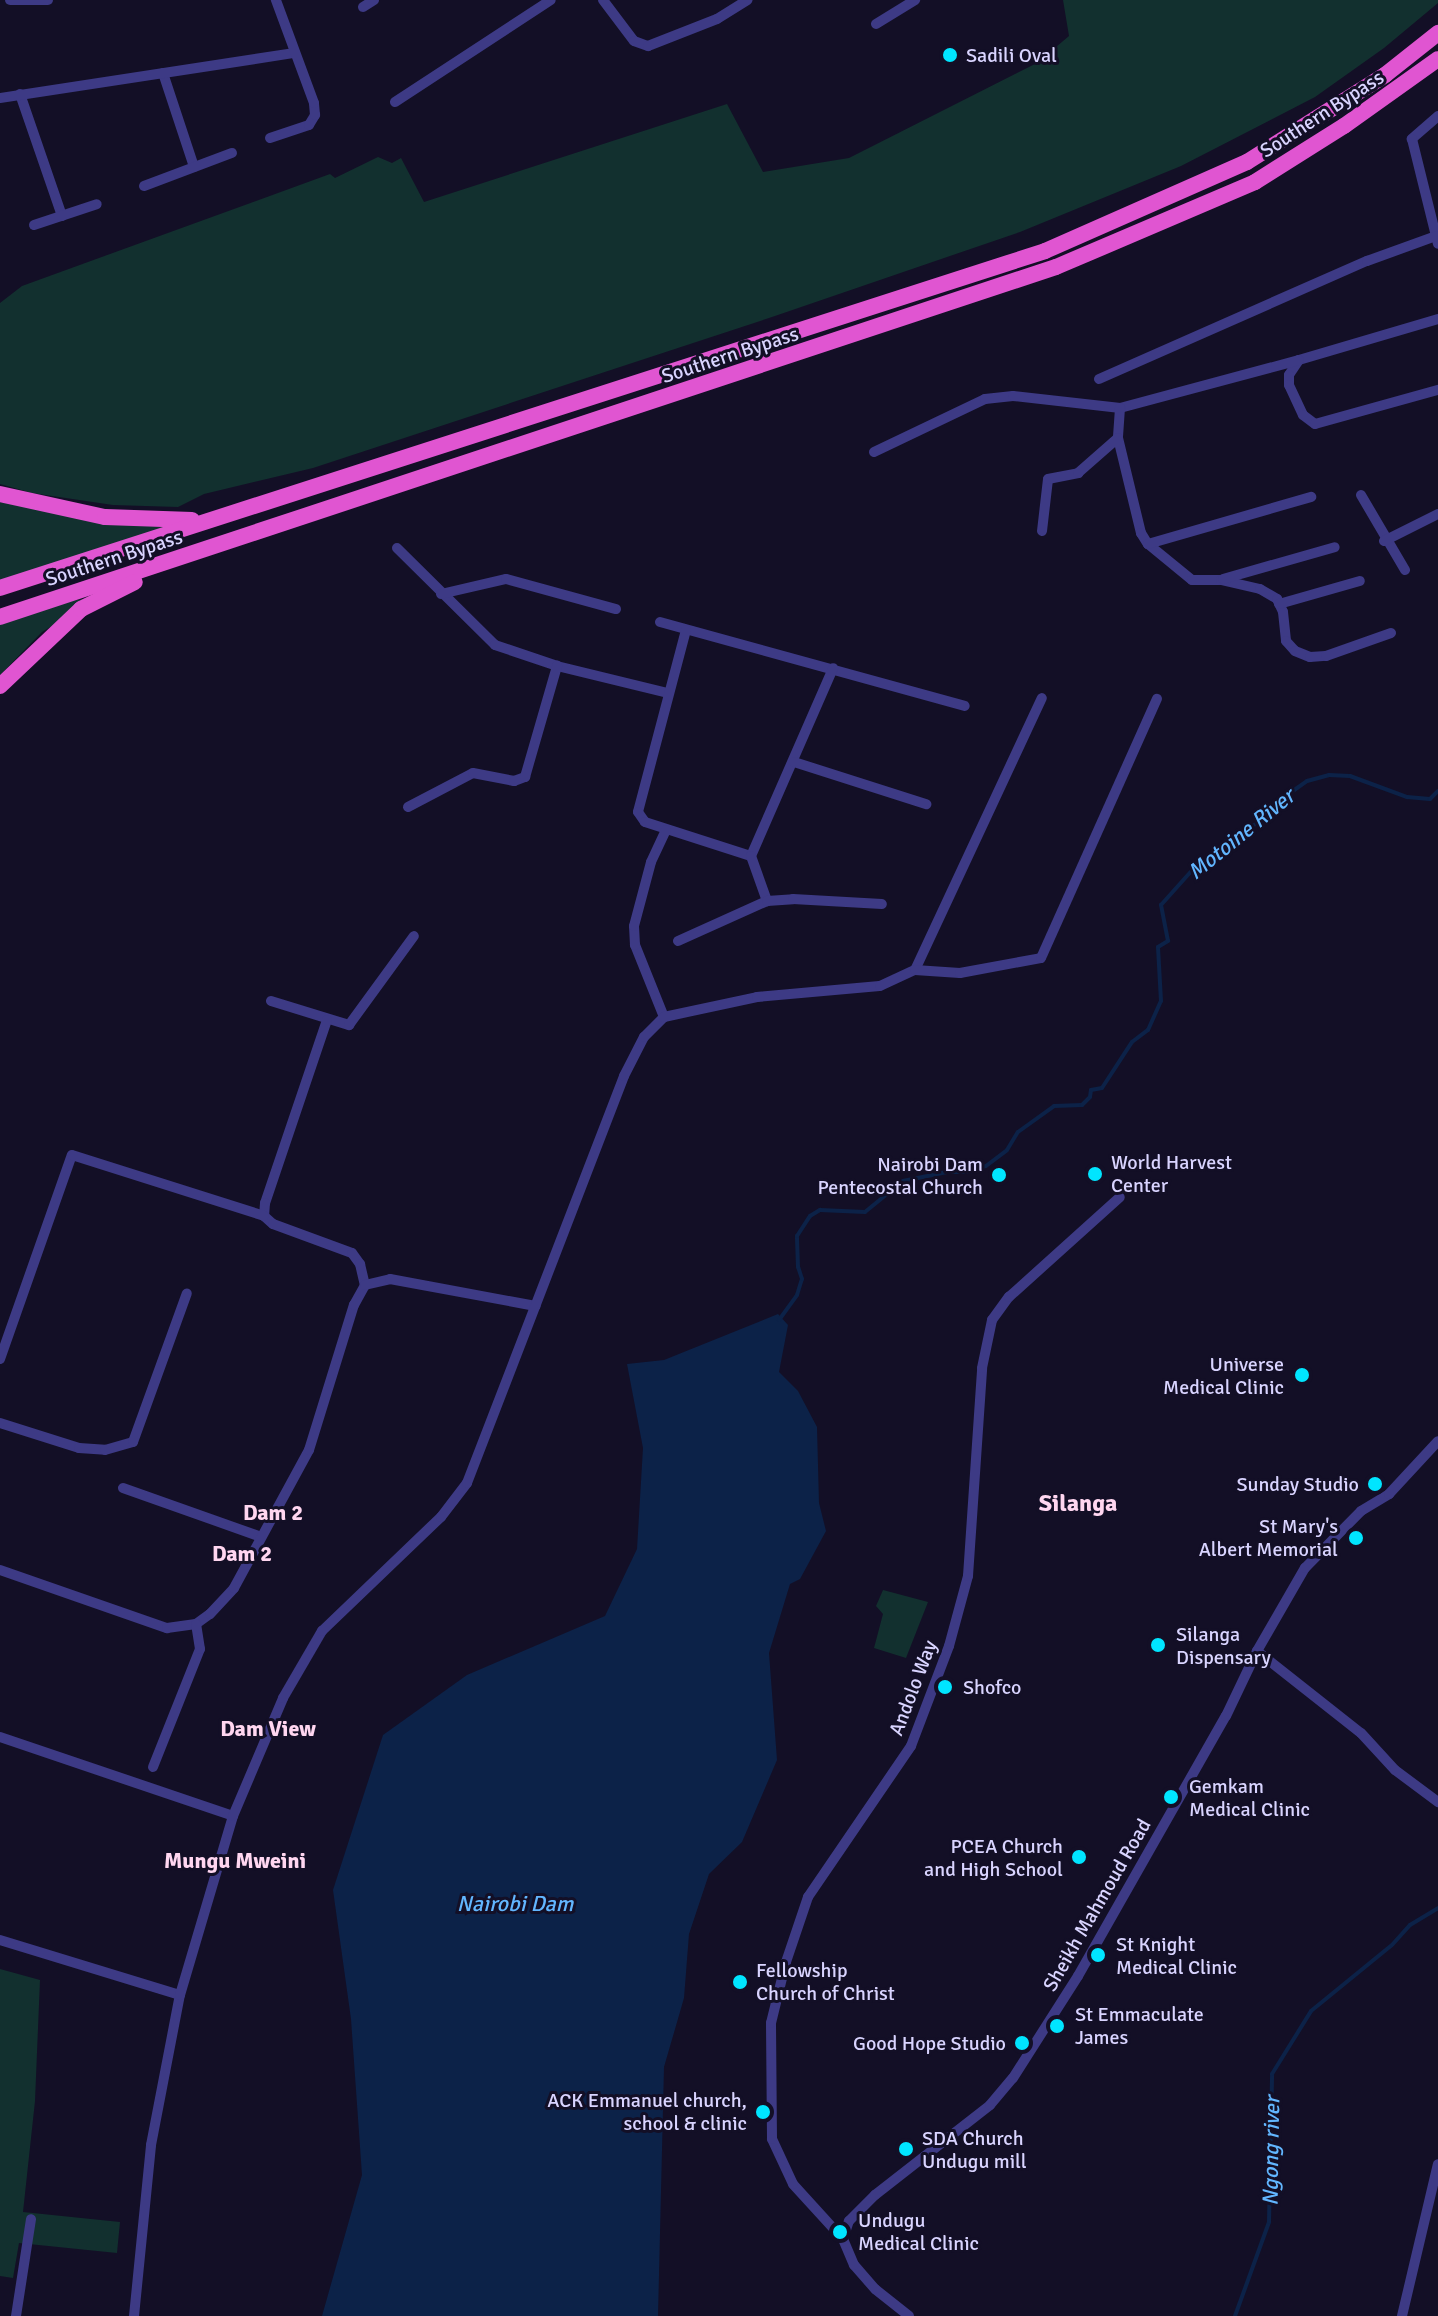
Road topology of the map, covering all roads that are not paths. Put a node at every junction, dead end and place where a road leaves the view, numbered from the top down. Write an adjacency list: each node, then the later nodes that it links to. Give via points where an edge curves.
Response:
1 (10, 0): 2 (street)
2 (48, 0)
3 (276, 0): 12 (street)
4 (374, 0): 9 (street)
5 (551, 0): 17 (street)
6 (603, 0): 7 (street, via 634,41 648,46 717,19)
7 (748, 0)
8 (915, 0): 10 (street)
9 (363, 7)
10 (876, 24)
11 (1438, 33): 39 (highway, Southern Bypass, via 1385,75 1247,162 1045,251)
12 (295, 53): 14 (street); 19 (street, via 315,115 309,125)
13 (1438, 59): 42 (highway, Southern Bypass, via 1255,182 1056,267)
14 (163, 73): 15 (street); 21 (street)
15 (20, 94): 16 (street); 25 (street)
16 (0, 98)
17 (395, 102)
18 (1438, 116): 24 (street, via 1412,139)
19 (270, 138)
20 (232, 153): 21 (street)
21 (194, 167): 22 (street)
22 (144, 186)
23 (97, 204): 25 (street)
24 (1435, 214): 27 (street)
25 (62, 216): 26 (street)
26 (34, 225)
27 (1437, 240): 30 (street, via 1367,261)
28 (1438, 319): 29 (street)
29 (1299, 360): 31 (street, via 1289,385 1303,415 1315,424); 32 (street)
30 (1099, 379)
31 (1438, 390)
32 (1120, 408): 33 (street); 34 (street, via 1013,396 985,399)
33 (1118, 438): 40 (street, via 1078,473 1048,479); 43 (street)
34 (874, 452)
35 (0, 494): 39 (highway, via 105,517)
36 (1361, 495): 41 (street)
37 (1311, 497): 43 (street)
38 (1438, 514): 41 (street)
39 (208, 520): 49 (highway, Southern Bypass)
40 (1042, 531)
41 (1384, 541): 46 (street)
42 (224, 542): 53 (highway, Southern Bypass); 59 (highway, via 81,609)
43 (1148, 544): 47 (street, via 1192,580)
44 (1335, 547): 47 (street)
45 (397, 548): 50 (street)
46 (1405, 570)
47 (1221, 580): 51 (street, via 1260,589)
48 (1360, 581): 51 (street)
49 (0, 588)
50 (441, 594): 52 (street, via 506,579); 57 (street, via 495,645)
51 (1279, 604): 56 (street, via 1286,641 1310,657)
52 (616, 609)
53 (0, 617)
54 (660, 622): 55 (street)
55 (686, 630): 58 (street); 60 (street)
56 (1391, 633)
57 (557, 666): 60 (street); 66 (street, via 525,777 514,781 473,773)
58 (833, 668): 63 (street); 64 (street)
59 (0, 686)
60 (668, 693): 67 (street, via 638,807 645,822)
61 (1042, 698): 73 (street)
62 (1157, 699): 73 (street, via 1041,958 960,973)
63 (965, 706)
64 (794, 762): 65 (street); 68 (street)
65 (926, 804)
66 (408, 807)
67 (666, 830): 68 (street); 75 (street, via 651,862 634,926 635,945)
68 (751, 856): 69 (street)
69 (767, 901): 70 (street); 72 (street)
70 (882, 904)
71 (414, 936): 76 (street, via 354,1022 345,1026)
72 (678, 941)
73 (915, 970): 75 (street, via 880,986 757,997)
74 (271, 1001): 76 (street)
75 (664, 1017): 81 (street, via 644,1037 624,1076)
76 (327, 1020): 78 (street)
77 (1120, 1197): 99 (street, Andolo Way, via 1009,1297 992,1320 982,1368 968,1576 949,1646 911,1746 808,1897 786,1962 771,2023 772,2139 793,2184)
78 (264, 1216): 79 (street, via 352,1253); 82 (street, via 72,1155)
79 (365, 1285): 81 (street, via 390,1279); 87 (street, via 309,1450)
80 (187, 1293): 84 (street, via 133,1442 105,1450 79,1448)
81 (536, 1306): 94 (street, via 467,1483 441,1517 322,1631 283,1698)
82 (5, 1330): 83 (street)
83 (0, 1359)
84 (0, 1423)
85 (1438, 1441): 90 (street, Sheikh Mahmoud Road, via 1389,1494 1361,1511 1305,1568)
86 (123, 1488): 87 (street)
87 (261, 1537): 89 (street, via 234,1588)
88 (0, 1570): 89 (street, via 167,1628)
89 (196, 1624): 92 (street, via 200,1649)
90 (1257, 1651): 93 (street, via 1351,1724 1395,1770); 99 (street, Sheikh Mahmoud Road, via 1226,1716 1029,2056 990,2105 862,2206)
91 (0, 1737): 94 (street)
92 (153, 1767)
93 (1438, 1802)
94 (233, 1816): 96 (street)
95 (0, 1940): 96 (street)
96 (180, 1995): 101 (street, via 151,2145)
97 (1438, 2164): 103 (street)
98 (31, 2219): 100 (street)
99 (843, 2239): 102 (street, via 869,2283)
100 (16, 2316)
101 (134, 2316)
102 (909, 2316)
103 (1402, 2316)

